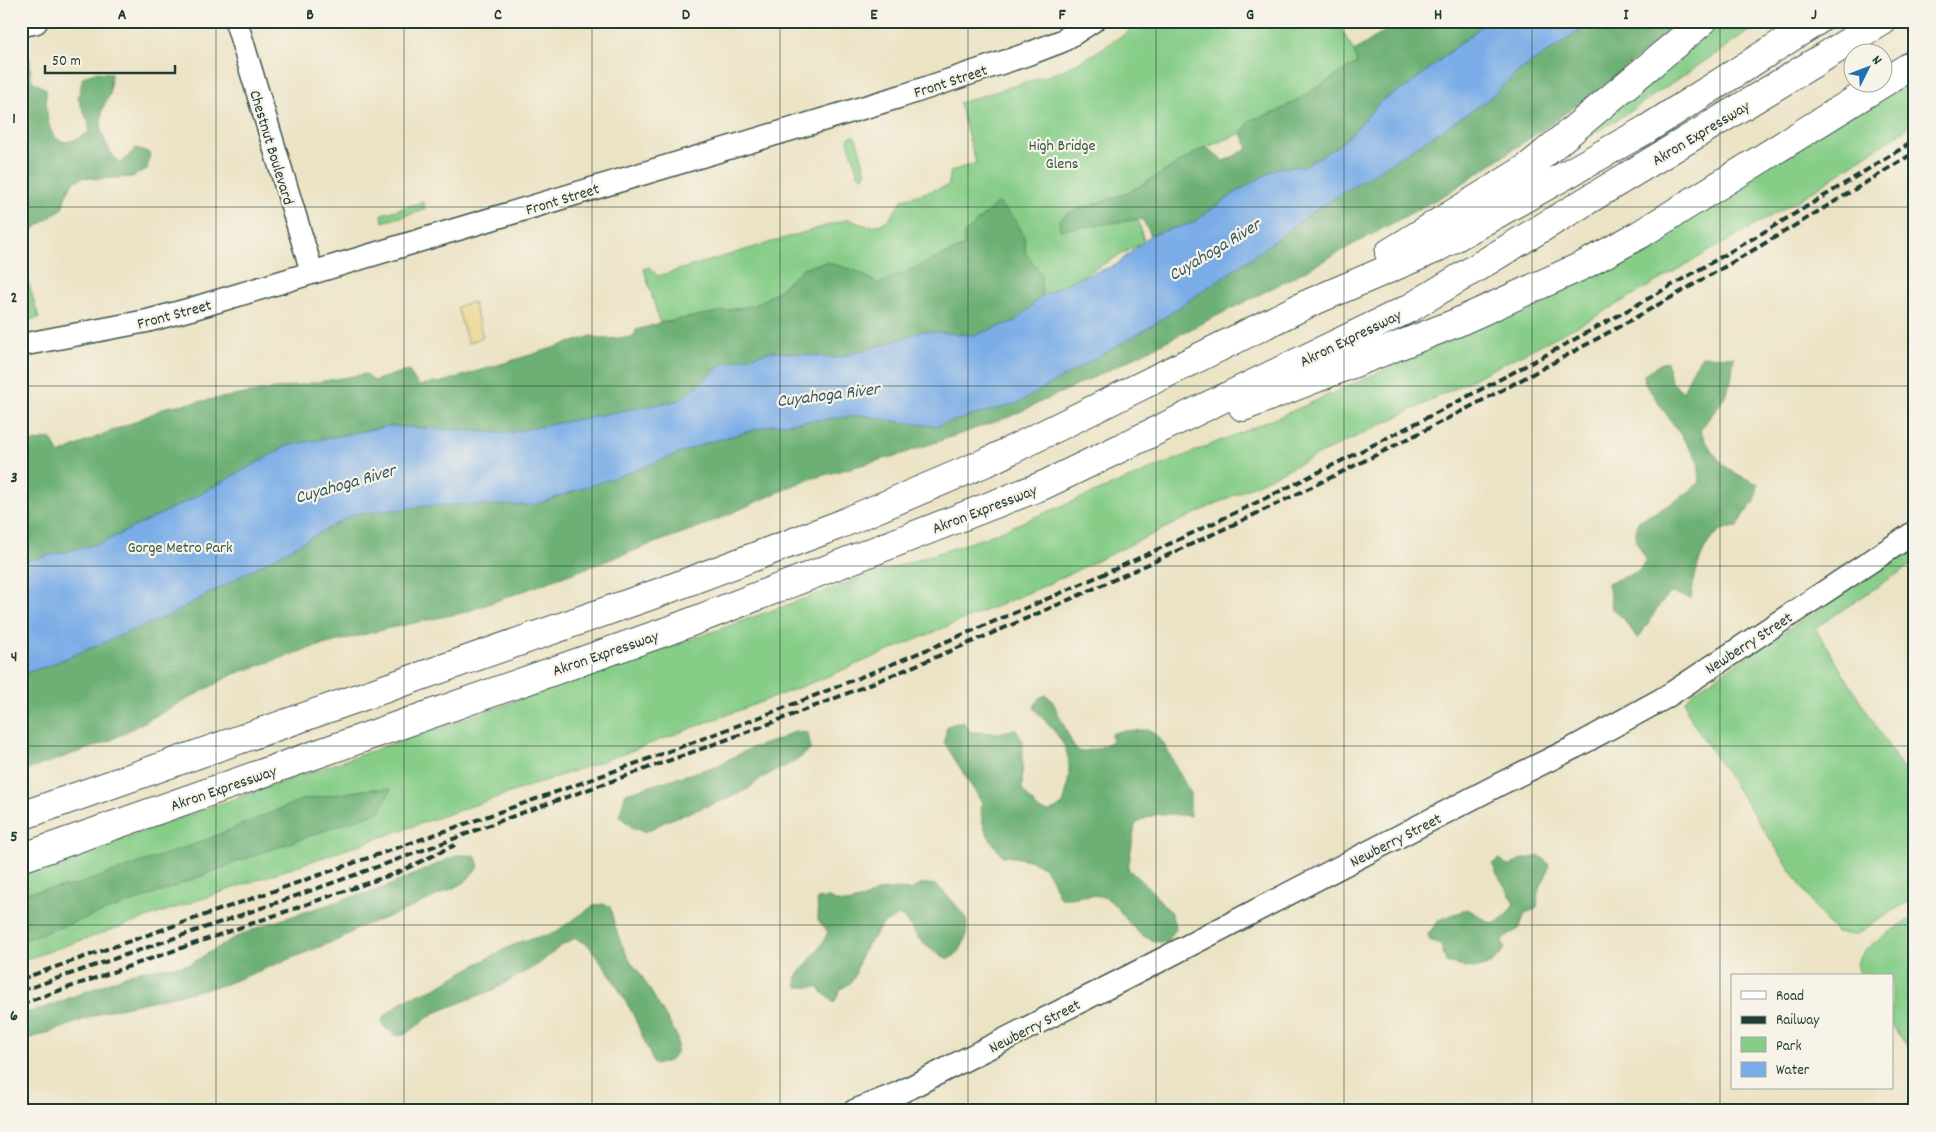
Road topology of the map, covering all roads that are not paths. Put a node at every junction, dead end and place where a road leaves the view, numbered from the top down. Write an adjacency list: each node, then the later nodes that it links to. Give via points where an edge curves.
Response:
1 (35, 21): 7 (main road)
2 (236, 21): 9 (street, Chestnut Boulevard)
3 (1093, 21): 9 (street, Front Street, via 1062,41 902,96)
4 (1703, 21): 10 (highway, via 1527,168)
5 (1817, 21): 10 (highway, Akron Expressway, via 1647,128 1433,250)
6 (1883, 21): 12 (highway, Akron Expressway, via 1410,308)
7 (21, 24)
8 (1915, 63): 12 (highway, via 1584,266 1456,323)
9 (312, 272): 11 (street, Front Street, via 147,321)
10 (1307, 304): 14 (highway, Akron Expressway, via 989,461 836,526 658,593)
11 (21, 345)
12 (1044, 485): 15 (highway, Akron Expressway, via 673,629)
13 (1915, 532): 16 (street, Newberry Street, via 1666,697 1576,747 898,1093)
14 (21, 816)
15 (21, 858)
16 (854, 1111)

